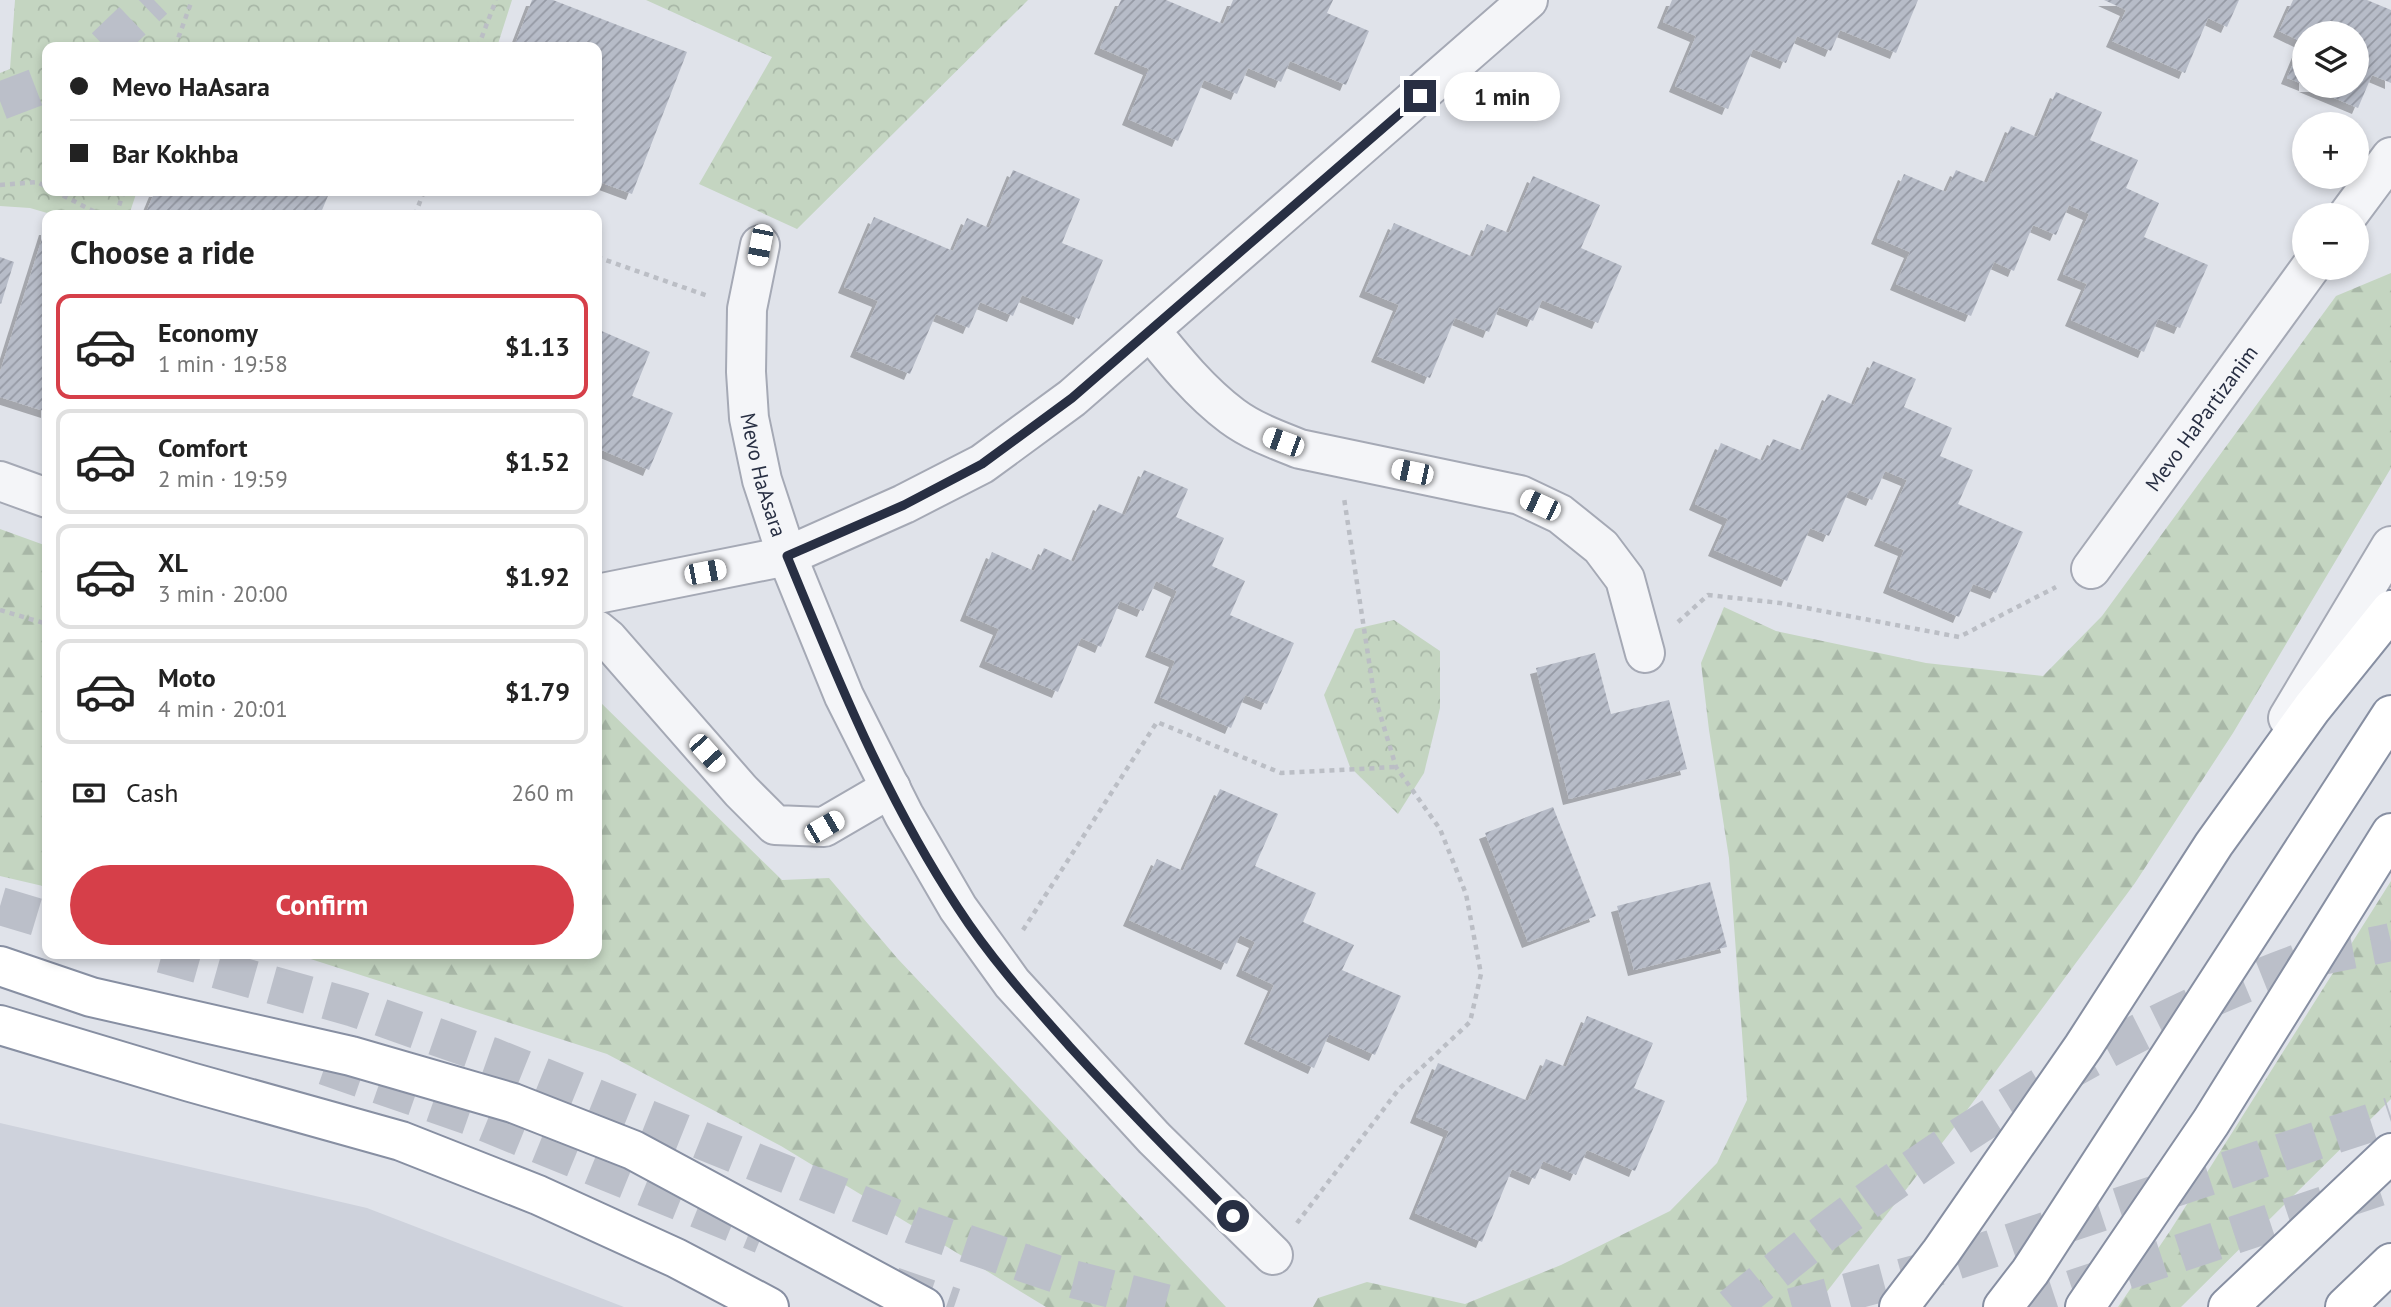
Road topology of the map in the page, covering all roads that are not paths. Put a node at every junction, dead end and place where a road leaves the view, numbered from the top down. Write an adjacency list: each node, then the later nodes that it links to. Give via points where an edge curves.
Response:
1 (1528, 0): 6 (street)
2 (2391, 157): 3 (street)
3 (2357, 203)
4 (760, 245): 10 (street, Mevo HaAsara, via 747,309 749,418 762,480)
5 (2301, 280): 11 (street, Mevo HaPartizanim)
6 (1150, 330): 10 (street, via 1072,398 982,464 904,505); 15 (street, via 1191,380 1233,417 1267,436 1337,456 1520,495 1560,514 1601,547 1625,579)
7 (0, 481): 8 (street)
8 (42, 496)
9 (2391, 546): 19 (street)
10 (787, 556): 12 (street); 17 (street, Mevo HaAsara, via 844,696)
11 (2091, 569)
12 (602, 593)
13 (2391, 610): 19 (highway, via 2312,708)
14 (602, 634): 17 (street, via 775,825 824,827)
15 (1645, 653)
16 (2391, 715): 28 (highway)
17 (891, 789): 23 (street, Mevo HaAsara, via 958,908 1012,983 1154,1138)
18 (2391, 833): 29 (highway, via 2211,1122)
19 (2214, 844): 27 (highway, via 2084,1047)
20 (0, 966): 26 (highway, via 91,998 351,1056 513,1103 633,1150)
21 (0, 1025): 25 (highway, via 401,1141 538,1195 676,1258)
22 (2391, 1153): 30 (highway)
23 (1273, 1255)
24 (2391, 1263): 31 (highway)
25 (769, 1307)
26 (924, 1307)
27 (1899, 1307)
28 (2003, 1307)
29 (2085, 1307)
30 (2228, 1307)
31 (2345, 1307)

